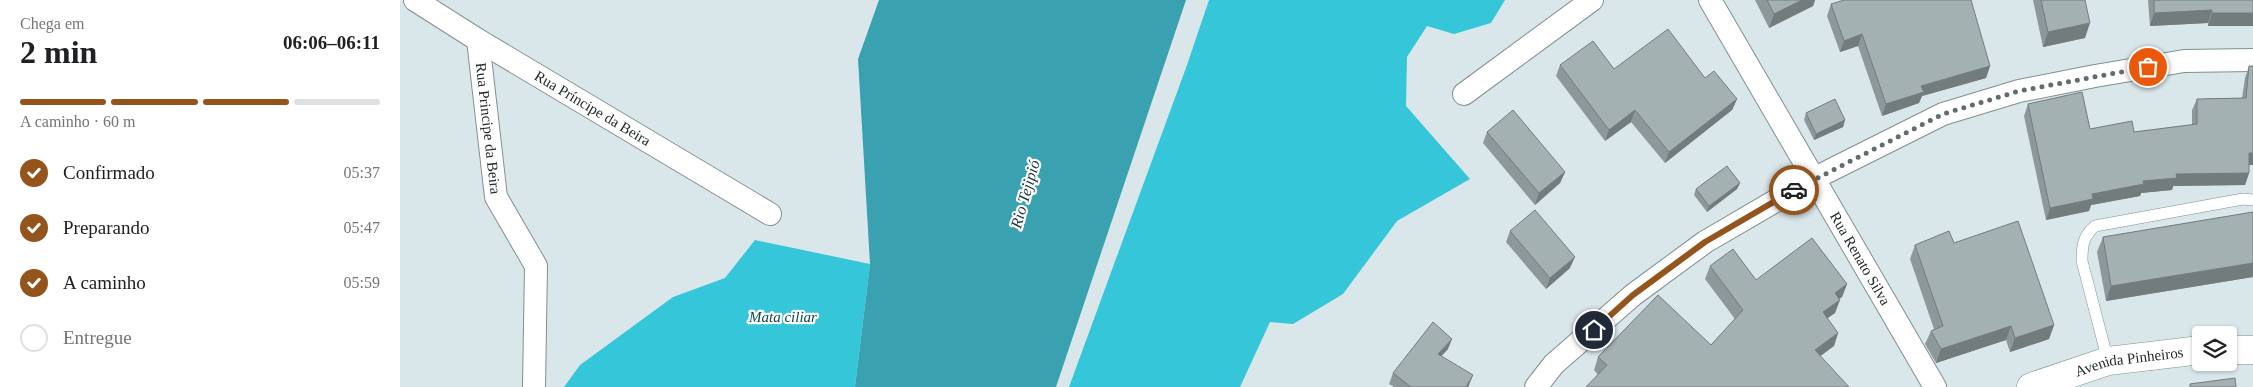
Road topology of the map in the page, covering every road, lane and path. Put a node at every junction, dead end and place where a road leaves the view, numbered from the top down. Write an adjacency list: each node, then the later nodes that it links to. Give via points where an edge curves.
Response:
1 (415, 0): 4 (street, Rua Príncipe da Beira)
2 (1592, 0): 6 (street)
3 (1710, 0): 7 (street, Rua Renato Silva)
4 (478, 40): 9 (street, Rua Príncipe da Beira); 14 (street, Rua Principe da Beira, via 496,197 536,266)
5 (2253, 60): 7 (street, via 2184,61 2019,91 1943,114)
6 (1464, 94)
7 (1813, 179): 15 (street, via 1705,242 1633,295 1554,364); 16 (street, Rua Renato Silva)
8 (2253, 200): 13 (lane, via 2243,199 2095,226 2087,233 2082,244 2082,261)
9 (770, 214)
10 (2237, 350): 11 (street)
11 (2253, 350)
12 (2192, 351): 13 (street, Avenida Pinheiros)
13 (2108, 361): 17 (street, Avenida Pinheiros)
14 (534, 387)
15 (1536, 387)
16 (1935, 387)
17 (2032, 387)

